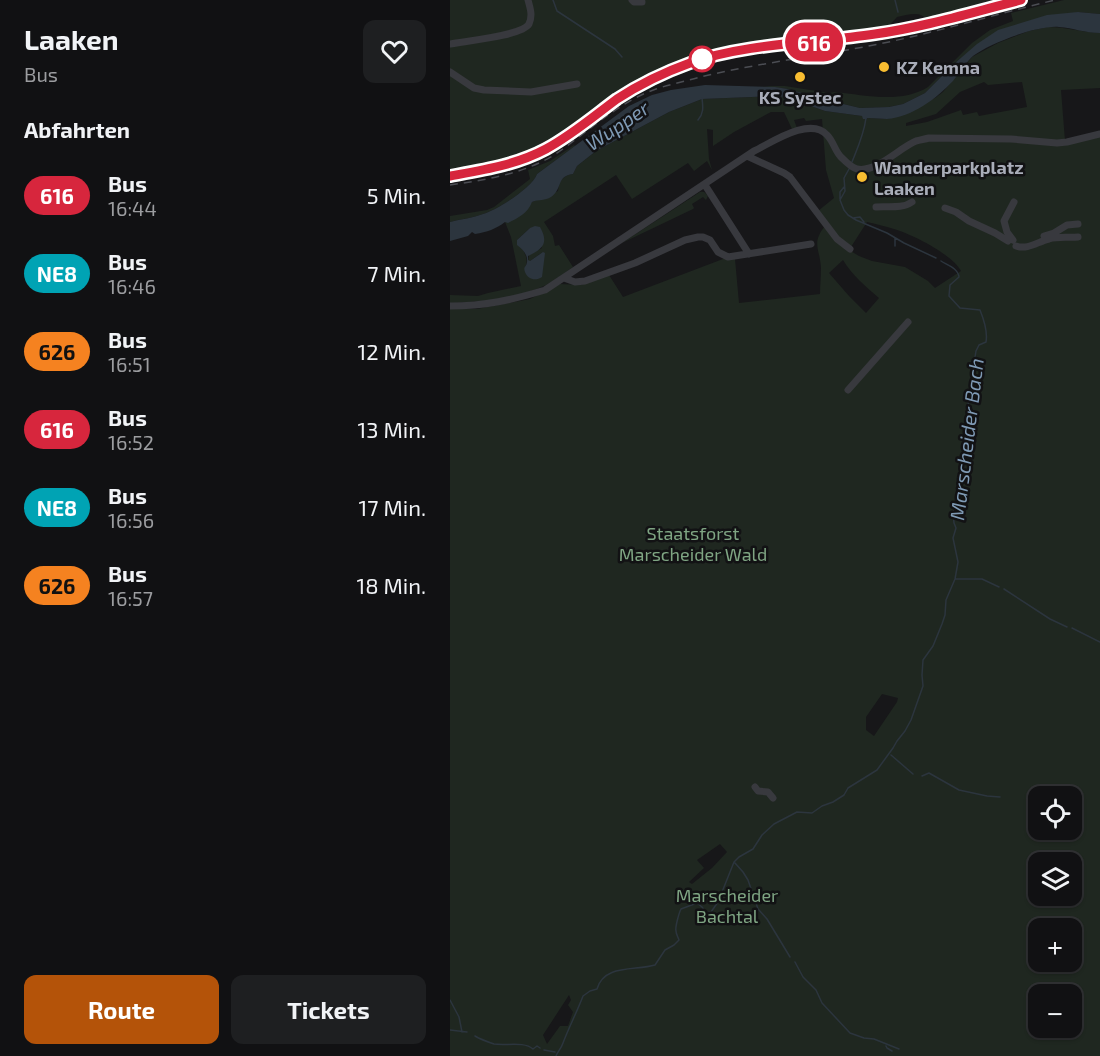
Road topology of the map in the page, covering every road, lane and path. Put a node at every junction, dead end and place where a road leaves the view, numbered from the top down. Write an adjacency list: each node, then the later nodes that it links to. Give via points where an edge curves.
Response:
1 (528, 0): 5 (street, via 531,16 523,30)
2 (632, 0): 4 (street)
3 (1021, 0): 10 (main road, via 895,31 701,59 645,82 536,153 508,164)
4 (642, 2)
5 (450, 44)
6 (450, 72): 7 (street, via 484,90 531,92)
7 (577, 84)
8 (1100, 134): 9 (street, via 1067,142 929,138 916,141 878,165 856,169 839,155 827,134 808,128 789,133)
9 (747, 156): 11 (street); 21 (street, via 790,177 837,239)
10 (450, 176)
11 (705, 184): 22 (street); 23 (street)
12 (912, 202): 14 (street, via 900,207)
13 (1014, 202): 18 (street, via 1004,221)
14 (876, 207)
15 (945, 208): 18 (street)
16 (1078, 224): 20 (street, via 1045,235)
17 (1078, 237): 20 (street)
18 (1012, 242): 20 (street, via 1020,247)
19 (811, 244): 22 (street)
20 (1036, 244)
21 (850, 249)
22 (749, 254): 23 (street, via 725,256 710,240 698,237 585,281)
23 (564, 278): 24 (street, via 545,290 516,298 477,306)
24 (450, 306)
25 (908, 322): 26 (street)
26 (848, 390)
27 (755, 787): 28 (street)
28 (773, 798)

